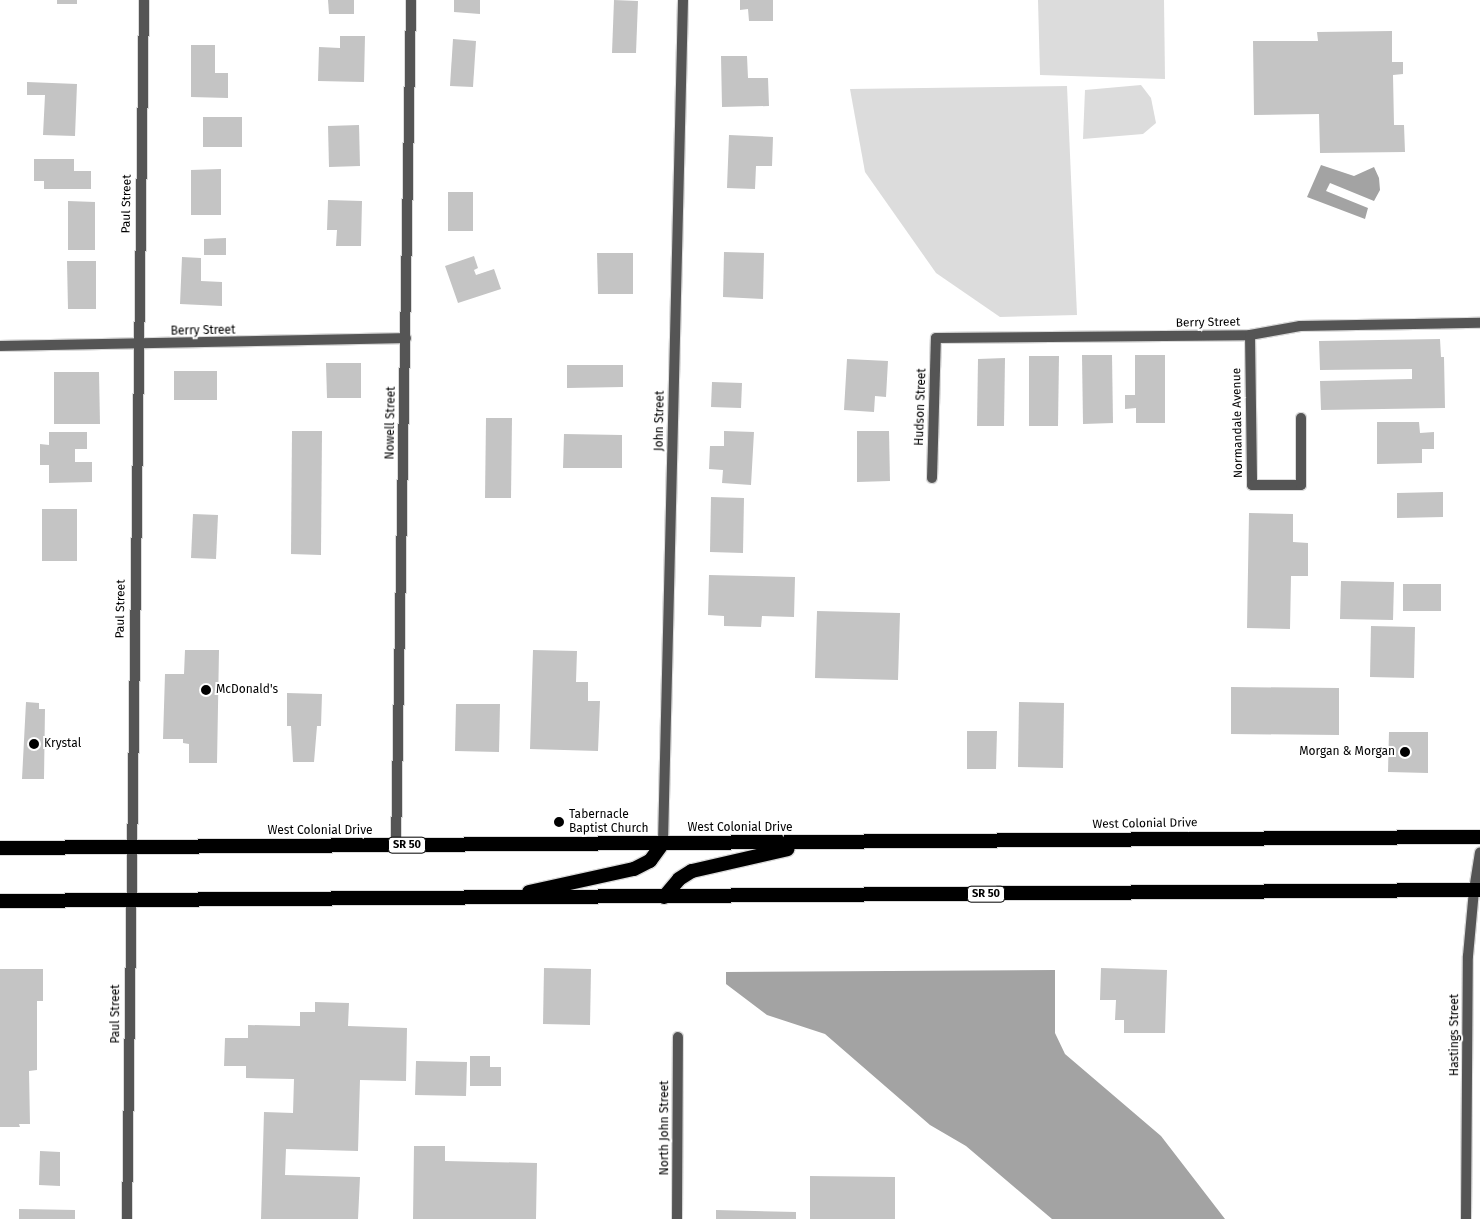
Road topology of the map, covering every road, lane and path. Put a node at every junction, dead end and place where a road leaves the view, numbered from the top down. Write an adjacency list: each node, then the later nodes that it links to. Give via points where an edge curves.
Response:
1 (144, 0): 8 (street, Paul Street)
2 (411, 0): 6 (street, Nowell Street)
3 (683, 0): 13 (street, John Street)
4 (1480, 323): 5 (street, Berry Street, via 1300,326)
5 (1250, 335): 7 (street, Berry Street); 10 (street, Normandale Avenue, via 1252,485 1302,485)
6 (406, 338): 8 (street, Berry Street); 15 (street, Nowell Street)
7 (936, 338): 11 (street, Hudson Street)
8 (137, 345): 9 (street, Berry Street); 16 (street, Paul Street)
9 (0, 346)
10 (1301, 418)
11 (932, 478)
12 (1480, 836): 14 (highway, West Colonial Drive / SR 50)
13 (663, 843): 14 (highway, West Colonial Drive / SR 50); 15 (highway, West Colonial Drive / SR 50); 21 (highway, via 650,862 634,869)
14 (814, 843): 20 (highway, via 692,871 679,878)
15 (396, 846): 16 (highway, West Colonial Drive / SR 50)
16 (130, 847): 17 (highway, West Colonial Drive / SR 50); 23 (street, Paul Street)
17 (0, 848)
18 (1480, 852): 19 (street, Hastings Street)
19 (1477, 890): 20 (highway, SR 50); 27 (street, Hastings Street, via 1468,956)
20 (664, 897): 21 (highway, SR 50)
21 (498, 898): 23 (highway, SR 50)
22 (0, 901): 23 (highway, SR 50)
23 (129, 901): 25 (street, Paul Street)
24 (678, 1037): 26 (street, North John Street)
25 (127, 1219)
26 (677, 1219)
27 (1466, 1219)

